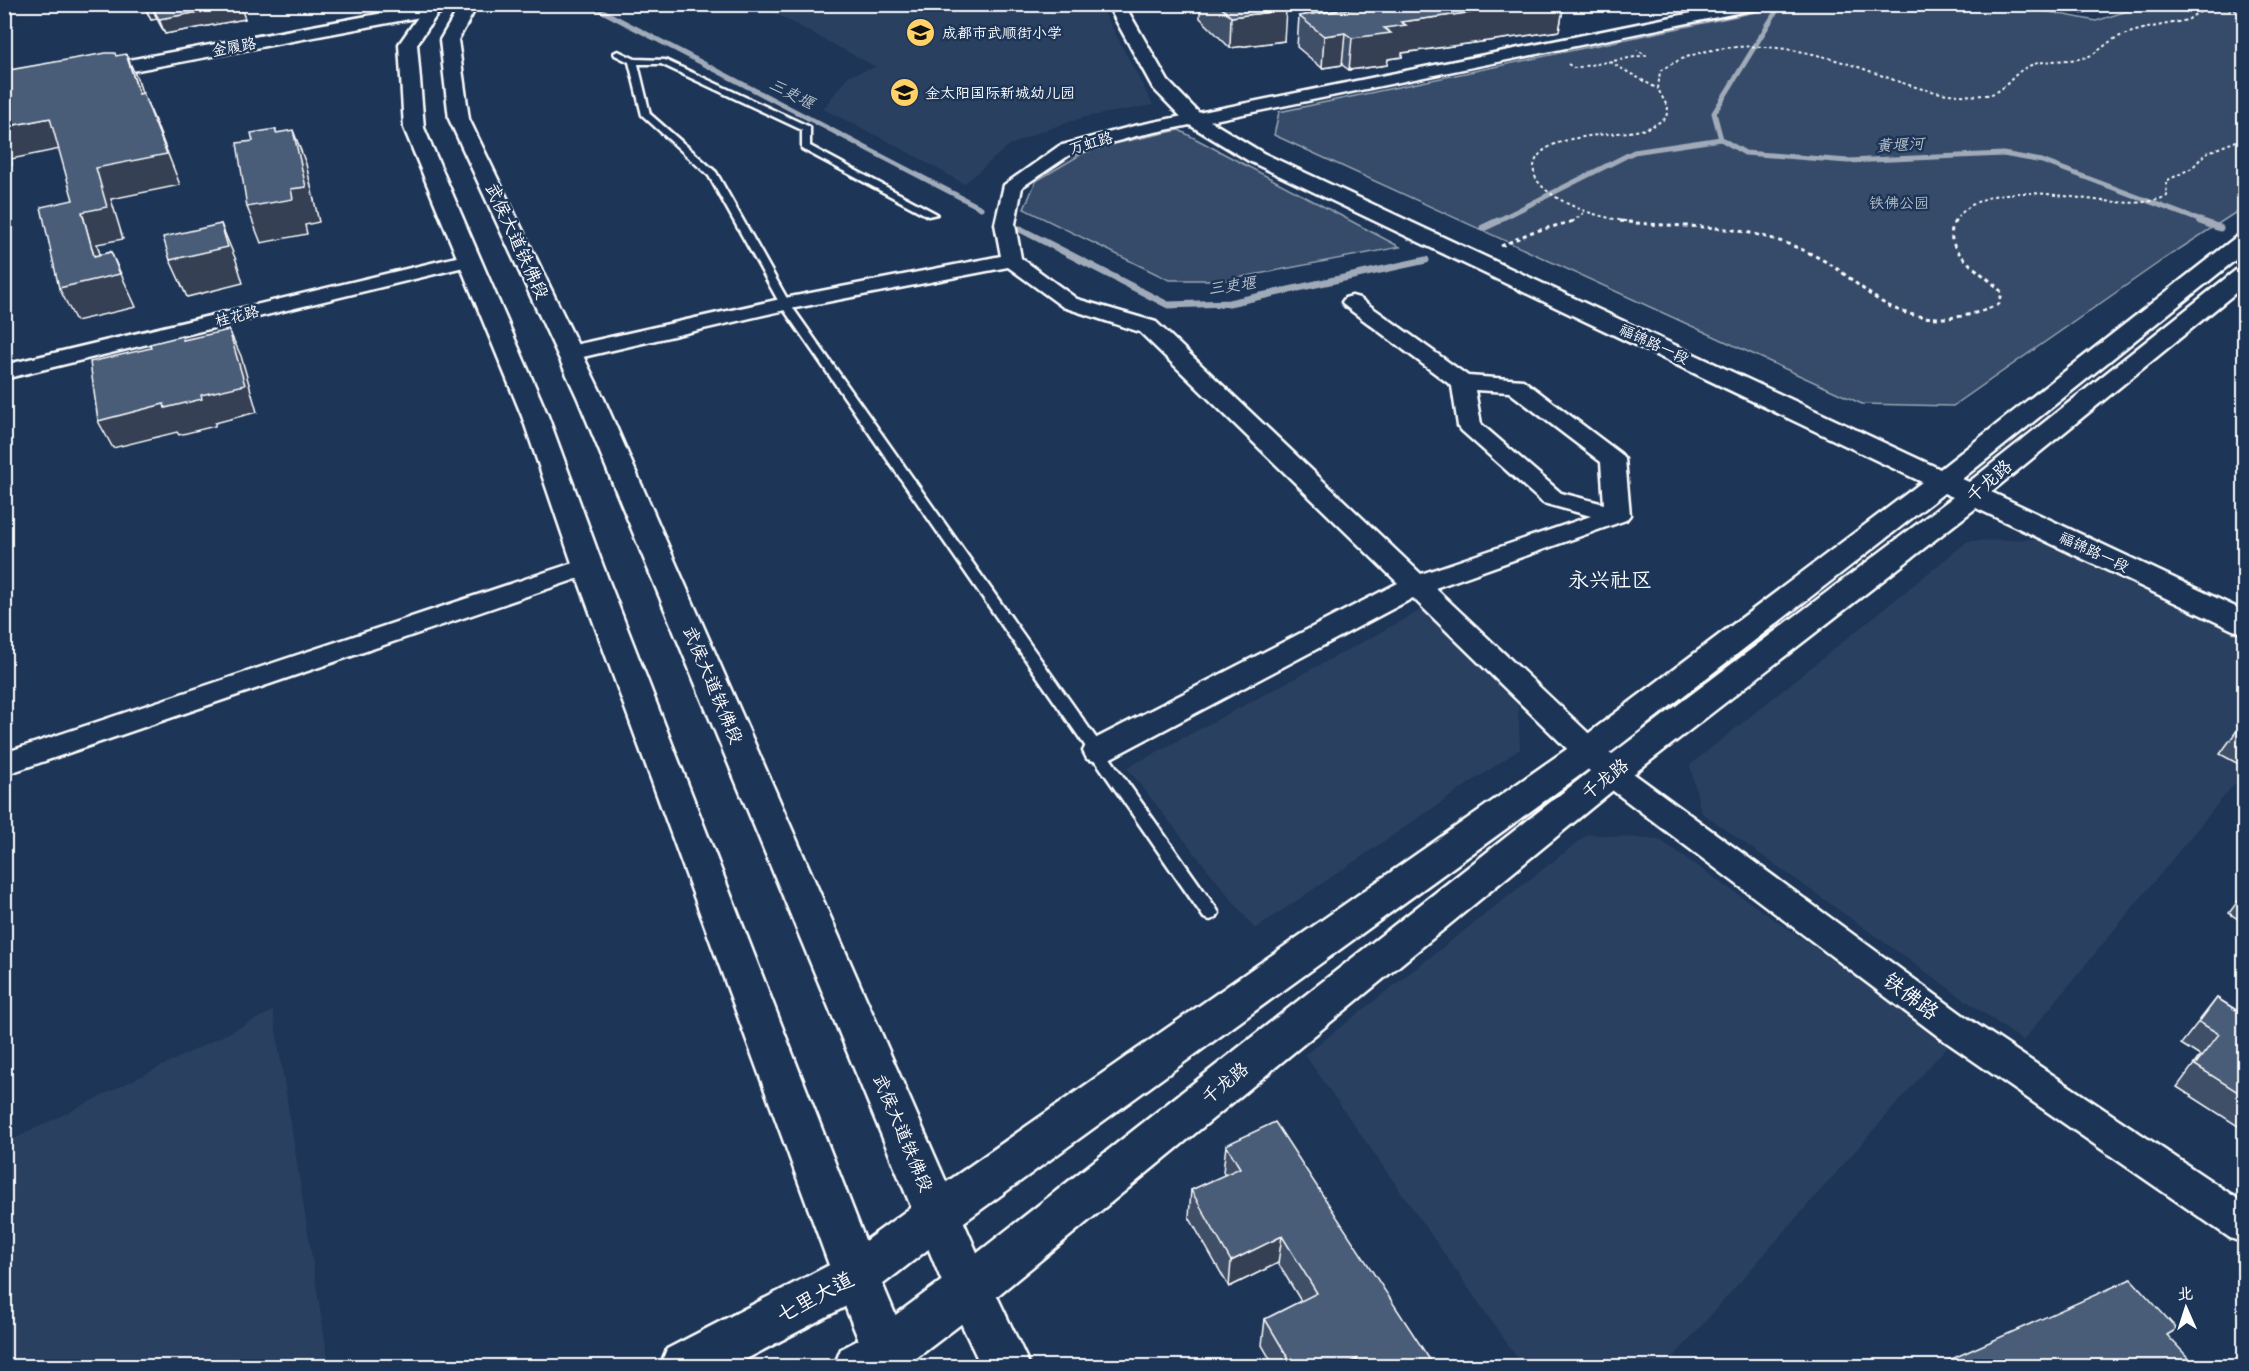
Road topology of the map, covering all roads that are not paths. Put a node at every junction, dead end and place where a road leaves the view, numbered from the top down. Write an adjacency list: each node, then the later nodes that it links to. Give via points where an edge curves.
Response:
1 (470, 4): 18 (street, 武侯大道铁佛段, via 449,40 459,119)
2 (1116, 4): 10 (street, 福锦路一段, via 1160,84)
3 (1140, 4): 10 (street, 福锦路一段, via 1177,73)
4 (1761, 4): 10 (street, 万虹路)
5 (437, 6): 8 (street, 金履路); 9 (street, 金履路); 13 (street, via 408,44 414,128)
6 (618, 53): 7 (lane)
7 (633, 61): 11 (lane, via 662,62 807,129 805,147); 17 (lane, via 646,115 713,174)
8 (4, 80)
9 (4, 89)
10 (1207, 117): 14 (street, 万虹路, via 1065,150 1013,185 1005,224); 21 (street, 福锦路一段); 21 (street, 福锦路一段, via 1256,157)
11 (932, 214)
12 (2244, 242): 21 (street, 千龙路)
13 (469, 260): 19 (street, 桂花路); 23 (street, via 535,416)
14 (1012, 260): 17 (street); 24 (street, 铁佛路, via 1070,303 1148,327)
15 (2244, 275): 21 (street, 千龙路)
16 (1352, 302): 20 (street)
17 (785, 304): 18 (street); 27 (lane)
18 (570, 353): 31 (street, 武侯大道铁佛段)
19 (4, 372)
20 (1463, 383): 22 (street, via 1470,426 1552,498); 22 (street, via 1515,385 1613,459)
21 (1965, 481): 25 (street, 福锦路一段); 26 (street, 福锦路一段); 28 (street, 千龙路)
22 (1617, 515): 24 (street)
23 (588, 566): 29 (street); 33 (street)
24 (1416, 585): 27 (street); 28 (street, 铁佛路)
25 (2244, 605)
26 (2244, 623)
27 (1098, 751): 30 (lane)
28 (1600, 762): 31 (street, 千龙路); 32 (street, 铁佛路, via 1951,1026); 34 (street, 千龙路)
29 (4, 764)
30 (1210, 913)
31 (938, 1215): 33 (street, 七里大道); 34 (street, 武侯大道铁佛段)
32 (2244, 1225)
33 (856, 1276): 35 (street); 36 (street, 七里大道)
34 (969, 1288): 35 (street); 37 (street, 武侯大道铁佛段)
35 (879, 1361)
36 (684, 1366)
37 (1006, 1366)

